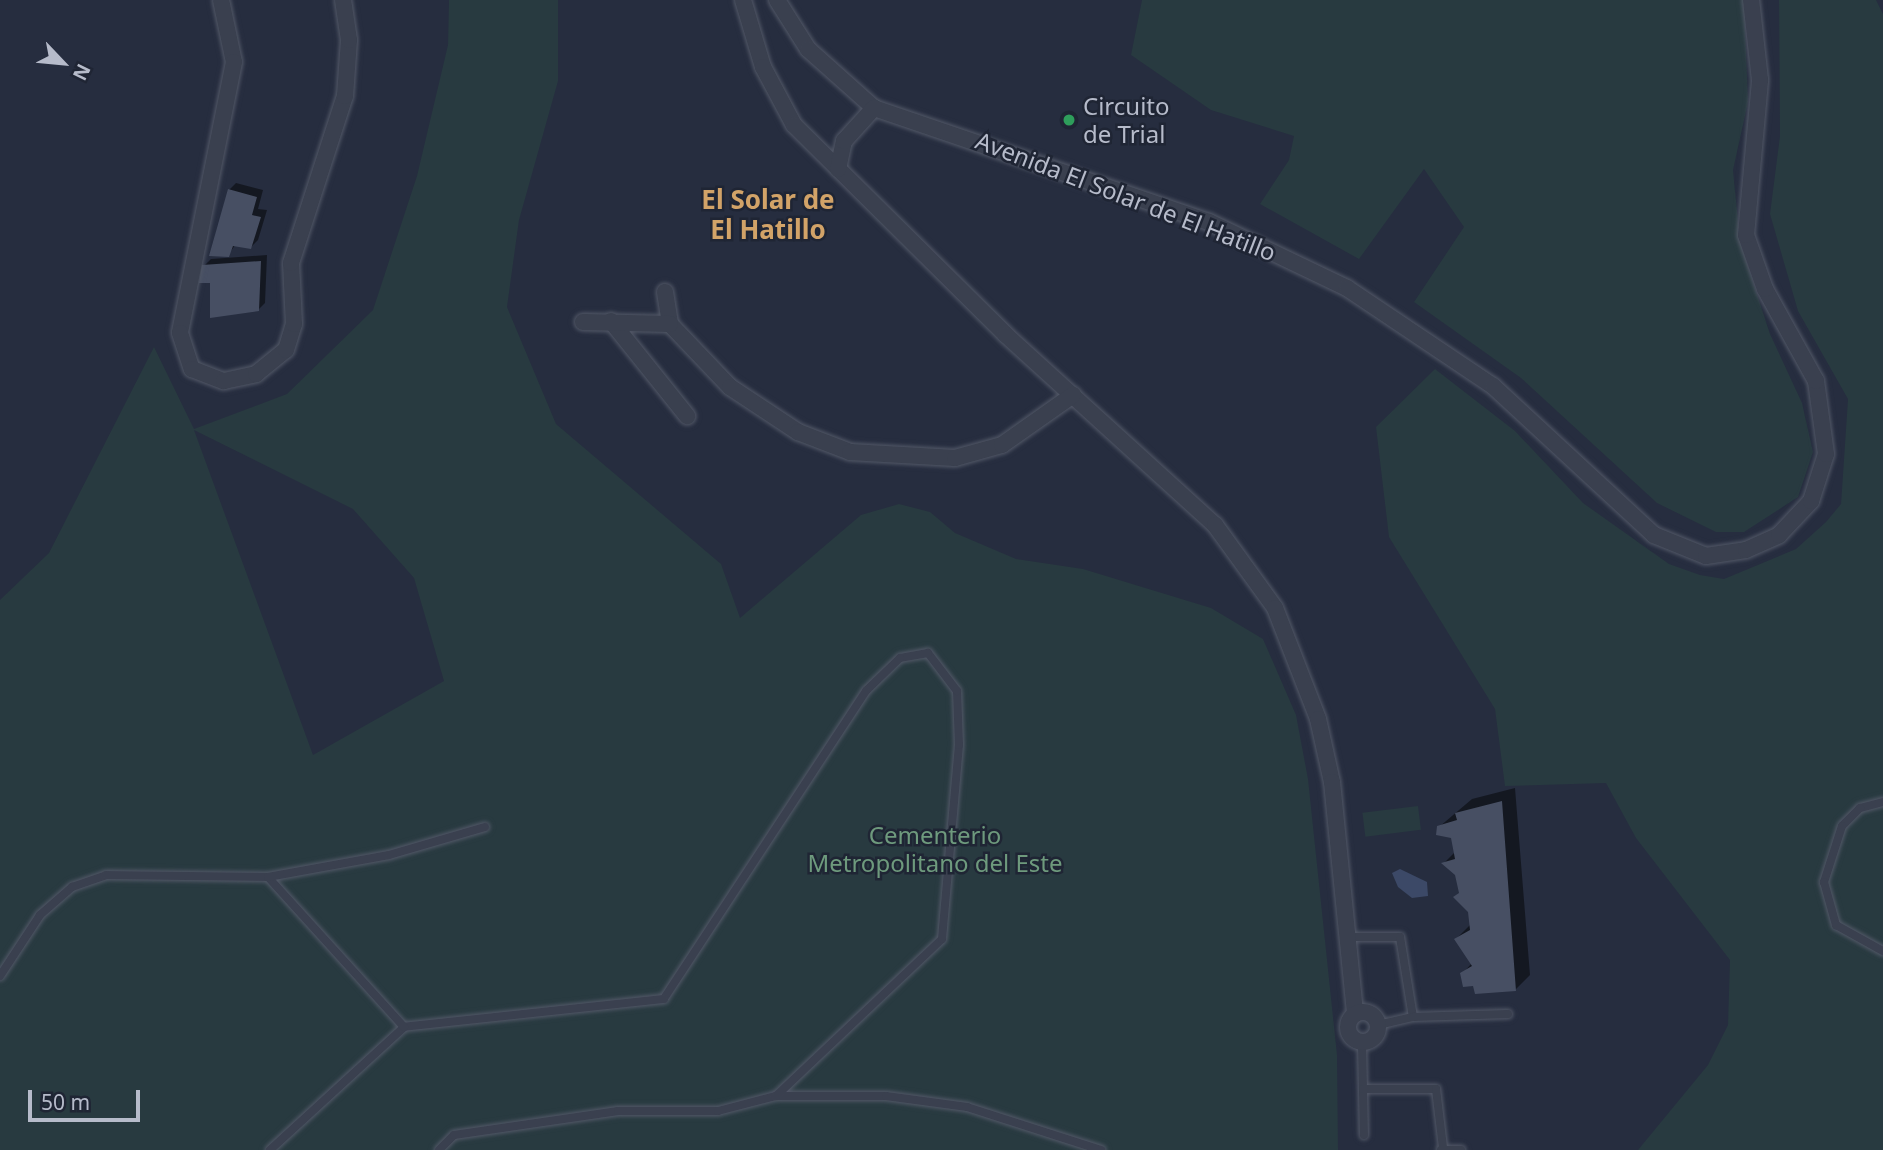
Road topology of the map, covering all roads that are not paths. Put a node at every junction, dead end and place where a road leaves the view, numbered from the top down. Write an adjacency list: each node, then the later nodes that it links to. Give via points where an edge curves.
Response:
1 (221, 0): 2 (street, via 234,62 180,333 192,369 224,381 256,374 286,350 294,324 291,263 301,219 326,168 345,96 349,40)
2 (343, 0)
3 (743, 0): 7 (street, via 778,101)
4 (777, 0): 6 (street, Avenida El Solar de El Hatillo, via 808,50)
5 (1751, 0): 6 (street, Avenida El Solar de El Hatillo, via 1760,80 1746,235 1765,289 1816,380 1826,454 1811,501 1795,520 1764,543 1725,555 1706,556 1654,535 1493,386 1321,273 1209,222)
6 (874, 108): 7 (street, via 844,141)
7 (838, 169): 12 (street)
8 (664, 292): 11 (street)
9 (611, 321): 10 (street); 11 (street); 13 (street)
10 (583, 322)
11 (670, 324): 12 (street, via 706,366 756,406 797,432 849,452 955,458 1002,445)
12 (1073, 395): 17 (street, via 1215,524 1275,608 1318,719 1332,782)
13 (687, 416)
14 (1883, 802): 18 (lane, via 1860,808 1842,826 1824,882 1836,925)
15 (485, 827): 16 (lane, via 389,855)
16 (268, 877): 19 (lane, via 106,875 72,887 40,915); 24 (lane)
17 (1346, 937): 20 (street); 22 (lane, via 1400,937)
18 (1883, 951)
19 (0, 976)
20 (1355, 1014): 23 (street, via 1370,1013); 25 (street, via 1348,1031)
21 (1508, 1014): 22 (lane)
22 (1413, 1017): 23 (lane)
23 (1378, 1026): 25 (street, via 1372,1040)
24 (404, 1027): 27 (lane, via 664,999 866,691 900,658 928,653 957,691 959,745 942,939); 30 (lane)
25 (1363, 1043): 26 (lane)
26 (1363, 1089): 28 (lane); 29 (lane, via 1437,1089)
27 (776, 1096): 31 (lane, via 718,1111 618,1111 454,1135); 32 (lane, via 886,1096 967,1107)
28 (1364, 1135)
29 (1442, 1149): 33 (lane)
30 (270, 1150)
31 (439, 1150)
32 (1101, 1150)
33 (1461, 1150)

